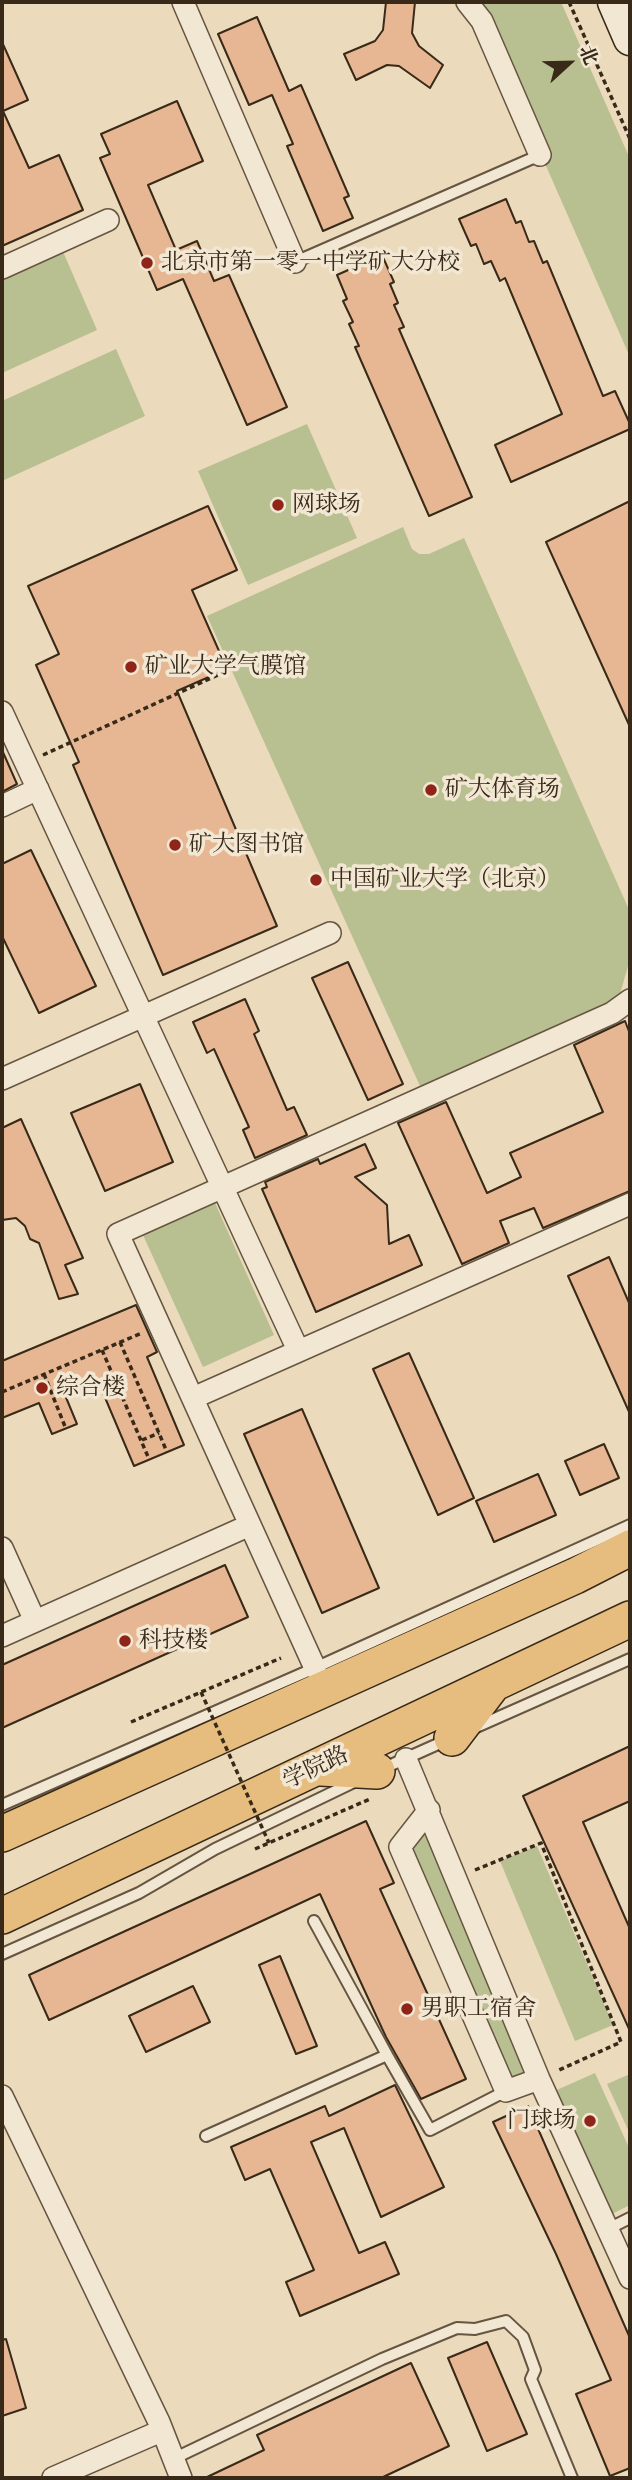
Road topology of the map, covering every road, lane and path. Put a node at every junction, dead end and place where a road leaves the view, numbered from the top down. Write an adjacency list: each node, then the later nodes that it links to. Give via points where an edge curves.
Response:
1 (183, 2): 9 (street)
2 (467, 2): 7 (street, via 482,20)
3 (569, 2): 6 (path)
4 (614, 2): 5 (main road)
5 (630, 39)
6 (630, 139)
7 (540, 155): 9 (lane)
8 (108, 220): 10 (street)
9 (295, 262)
10 (2, 268)
11 (231, 669): 13 (path)
12 (2, 712): 13 (street)
13 (26, 763): 14 (street)
14 (38, 789): 15 (street); 18 (street)
15 (2, 806)
16 (330, 933): 18 (street)
17 (630, 1000): 20 (street, via 612,1013)
18 (142, 1015): 19 (street); 20 (street)
19 (2, 1079)
20 (221, 1188): 25 (street); 28 (street, via 118,1234)
21 (630, 1204): 25 (street)
22 (144, 1332): 23 (path)
23 (120, 1342): 24 (path); 30 (path)
24 (102, 1350): 26 (path); 31 (path)
25 (298, 1350): 28 (street)
26 (44, 1374): 27 (path); 29 (path)
27 (2, 1392)
28 (193, 1398): 34 (street)
29 (66, 1429)
30 (159, 1433): 31 (path); 32 (path)
31 (141, 1441): 33 (path)
32 (167, 1452)
33 (149, 1459)
34 (250, 1525): 40 (street); 44 (street)
35 (630, 1525): 38 (lane)
36 (630, 1547): 38 (main road); 53 (main road, via 563,1582)
37 (2, 1548): 40 (street)
38 (569, 1555): 44 (lane)
39 (630, 1619): 45 (main road, 学院路)
40 (36, 1621): 41 (street)
41 (2, 1636)
42 (281, 1658): 46 (path)
43 (630, 1659): 48 (lane, 学院路)
44 (316, 1668): 51 (lane)
45 (493, 1684): 48 (main road); 49 (main road, 学院路)
46 (201, 1692): 47 (path); 54 (path, bridge)
47 (131, 1722)
48 (452, 1738): 50 (lane, 学院路)
49 (314, 1768): 50 (main road); 57 (main road, 学院路)
50 (388, 1775): 52 (street); 54 (path, via 344,1808); 59 (lane, 学院路, via 215,1849 139,1893)
51 (2, 1805)
52 (429, 1810): 56 (street); 62 (street, via 400,1847)
53 (2, 1834)
54 (268, 1843): 55 (path)
55 (243, 1854)
56 (456, 1878): 61 (street); 61 (path, via 541,1843 621,2042)
57 (2, 1916)
58 (314, 1921): 60 (lane)
59 (2, 1954)
60 (387, 2055): 62 (lane, via 430,2130); 64 (lane)
61 (539, 2079): 62 (street); 66 (street)
62 (506, 2091)
63 (2, 2096): 68 (street)
64 (206, 2136)
65 (630, 2218): 66 (lane)
66 (608, 2229): 67 (street)
67 (630, 2278)
68 (161, 2431): 69 (street); 70 (street)
69 (177, 2469): 71 (lane, via 395,2353 457,2328 475,2329 506,2321 523,2337 536,2370 531,2379)
70 (53, 2478)
71 (572, 2478)

